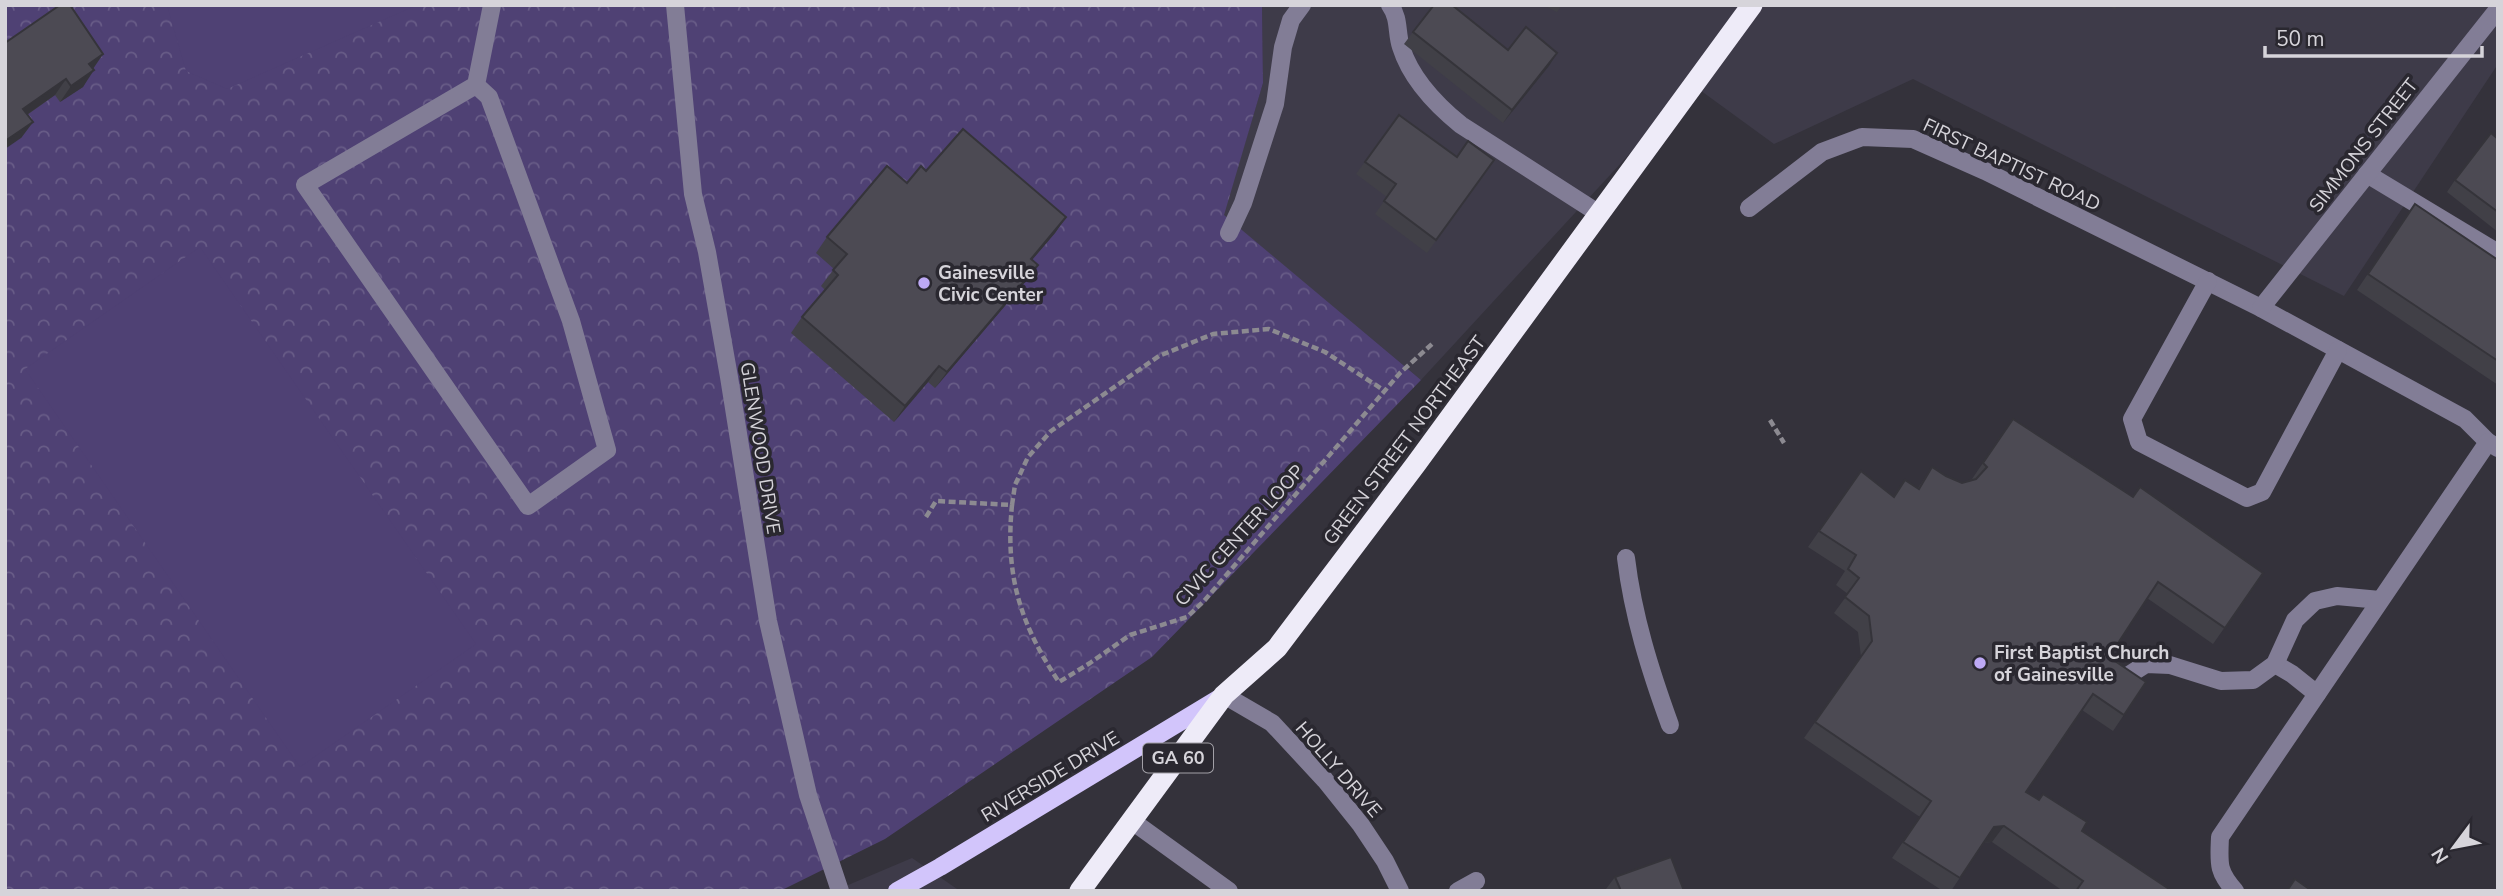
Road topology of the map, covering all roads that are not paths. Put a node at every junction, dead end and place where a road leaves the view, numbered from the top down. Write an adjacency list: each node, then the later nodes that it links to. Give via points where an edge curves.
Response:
1 (492, 5): 7 (street)
2 (675, 5): 26 (street, GLENWOOD DRIVE, via 692,194 707,252 768,621 808,795)
3 (1302, 5): 11 (street, via 1288,29 1275,104)
4 (1390, 5): 10 (street, via 1398,16 1401,46 1412,70 1444,111)
5 (1752, 5): 10 (highway, GREEN STREET NORTHEAST)
6 (2498, 9): 8 (street, SIMMONS STREET)
7 (476, 85): 7 (street, via 305,185 528,506 607,450 551,262 489,97)
8 (2367, 174): 12 (street); 14 (street, SIMMONS STREET)
9 (1749, 208): 13 (street, FIRST BAPTIST ROAD, via 1822,152 1862,137 1913,139)
10 (1598, 213): 22 (highway, GREEN STREET NORTHEAST, via 1278,648)
11 (1229, 233)
12 (2498, 253)
13 (2208, 281): 14 (street, FIRST BAPTIST ROAD); 15 (street, via 2132,419 2139,442 2247,498 2262,492)
14 (2261, 308): 15 (street, FIRST BAPTIST ROAD)
15 (2338, 350): 16 (street, FIRST BAPTIST ROAD, via 2465,419)
16 (2493, 445): 18 (street)
17 (1626, 558): 23 (street, via 1648,664)
18 (2380, 600): 19 (street, via 2337,596 2315,601 2295,620); 21 (street)
19 (2275, 664): 20 (street, via 2253,680 2221,681 2169,665 2146,664); 21 (street)
20 (2119, 682)
21 (2317, 694): 32 (street, via 2220,836 2223,878)
22 (1224, 695): 24 (highway, GREEN STREET NORTHEAST / GA 60); 27 (main road, RIVERSIDE DRIVE); 30 (street, HOLLY DRIVE, via 1272,723 1325,780 1361,825)
23 (1670, 725)
24 (1132, 821): 28 (highway, GREEN STREET NORTHEAST / GA 60); 29 (street)
25 (1476, 881): 31 (street)
26 (840, 891)
27 (897, 891)
28 (1080, 891)
29 (1229, 891)
30 (1400, 891)
31 (1458, 891)
32 (2235, 891)

